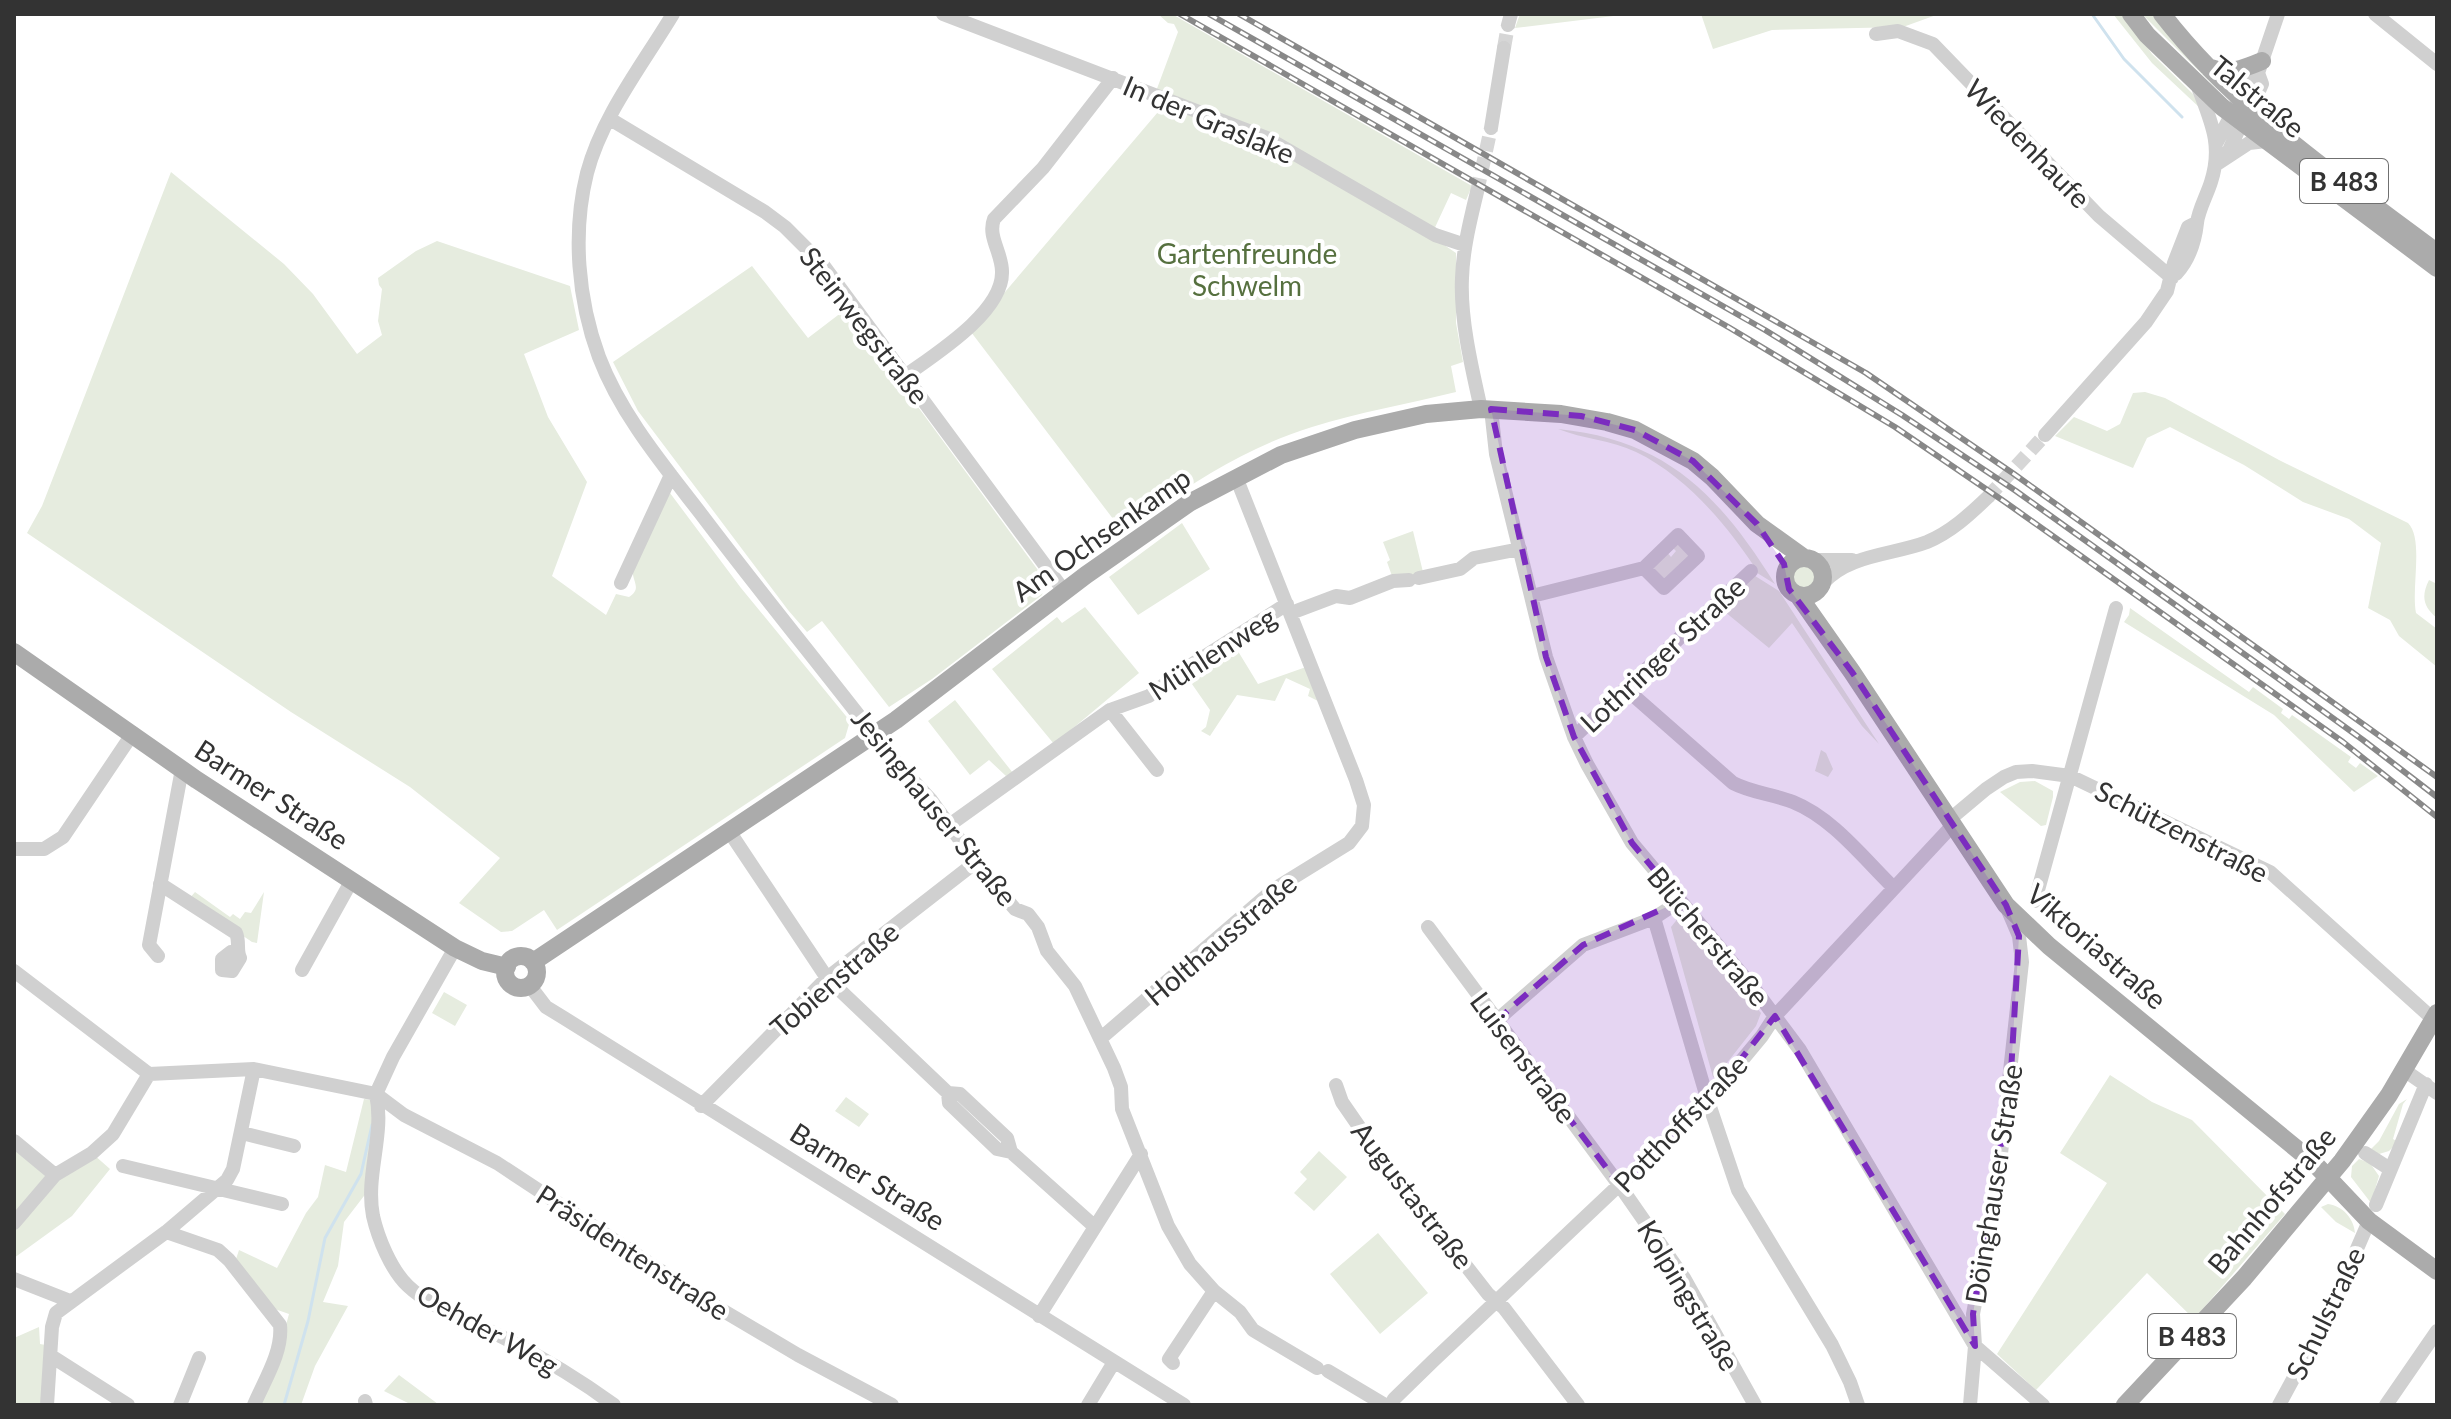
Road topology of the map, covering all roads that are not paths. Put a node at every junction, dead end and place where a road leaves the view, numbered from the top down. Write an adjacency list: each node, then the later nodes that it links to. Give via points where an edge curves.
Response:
1 (673, 14): 15 (street, Jesinghauser Straße)
2 (943, 14): 12 (street, In der Graslake)
3 (2131, 14): 13 (main road, Talstraße / B 483)
4 (2162, 14): 10 (main road, Talstraße / B 483)
5 (2278, 14): 11 (street)
6 (2375, 14): 9 (street)
7 (1876, 34): 23 (street, Wiedenhaufe, via 1898,31 1933,44 2099,216)
8 (1504, 48): 16 (street)
9 (2437, 64)
10 (2206, 67): 11 (main road, via 2221,72); 14 (main road, Talstraße / B 483)
11 (2260, 67): 14 (street, via 2262,84)
12 (1113, 78): 20 (street, In der Graslake, via 1267,138 1435,235); 24 (street, via 1037,175 994,219 991,228 1002,264 1000,291 972,324)
13 (2196, 83): 14 (main road, Talstraße / B 483); 18 (street)
14 (2241, 111): 17 (main road, Talstraße / B 483); 18 (street); 21 (main road, Talstraße / B 483)
15 (610, 119): 24 (street, Steinwegstraße, via 785,227 823,265); 27 (street, Jesinghauser Straße, via 588,172 581,210 582,287 590,330 612,386)
16 (1491, 128)
17 (2266, 141): 18 (street); 22 (main road, Talstraße / B 483)
18 (2219, 156): 23 (street)
19 (1477, 192): 20 (street, Blücherstraße)
20 (1465, 245): 25 (street, Blücherstraße, via 1464,321)
21 (2437, 253)
22 (2437, 268)
23 (2172, 278): 26 (street, via 2146,322)
24 (905, 376): 39 (street, Steinwegstraße)
25 (1486, 409): 28 (main road, Am Ochsenkamp, via 1426,414 1355,430); 30 (main road, Am Ochsenkamp, via 1581,416 1635,430 1693,461); 31 (street, Blücherstraße)
26 (2045, 435)
27 (671, 475): 37 (street); 49 (street, Jesinghauser Straße)
28 (1236, 477): 39 (main road, Am Ochsenkamp, via 1189,503); 42 (street)
29 (1988, 497): 33 (street, via 1931,540)
30 (1757, 524): 32 (main road, Am Ochsenkamp); 35 (main road, Am Ochsenkamp)
31 (1520, 549): 41 (street, Blücherstraße); 42 (street, Mühlenweg, via 1474,558 1460,569 1393,581 1350,598 1336,596)
32 (1808, 559): 33 (street); 35 (main road, via 1793,561); 38 (main road, via 1822,570)
33 (1860, 560): 38 (street, via 1836,571)
34 (1644, 568): 41 (street)
35 (1786, 569): 40 (main road, via 1786,585)
36 (1751, 571): 46 (street, Lothringer Straße)
37 (621, 583)
38 (1821, 586): 40 (main road, via 1809,596); 44 (main road, Viktoriastraße)
39 (1064, 591): 49 (main road, Am Ochsenkamp)
40 (1798, 595): 44 (main road, Viktoriastraße)
41 (1532, 596): 50 (street, Blücherstraße)
42 (1289, 608): 47 (street, Mühlenweg, via 1136,703); 81 (street, Holthausstraße, via 1364,805 1362,826 1349,843 1273,890)
43 (2116, 608): 53 (street)
44 (1826, 633): 54 (main road, Viktoriastraße)
45 (14, 652): 48 (main road, Barmer Straße)
46 (1626, 689): 50 (street, Lothringer Straße); 61 (street, via 1733,783 1792,801 1821,819)
47 (1110, 710): 52 (street); 55 (street)
48 (133, 733): 51 (main road, Barmer Straße); 57 (street, via 63,837 44,849)
49 (875, 735): 55 (street, Jesinghauser Straße); 56 (main road, Am Ochsenkamp)
50 (1574, 737): 62 (street, Blücherstraße, via 1632,843)
51 (182, 769): 59 (main road, Barmer Straße); 60 (street)
52 (1157, 770)
53 (2070, 776): 54 (street, Potthoffstraße, via 2032,771 2004,777); 63 (street); 79 (street, Schützenstraße, via 2270,872)
54 (1950, 823): 61 (street, Potthoffstraße); 64 (main road, Viktoriastraße)
55 (948, 826): 58 (street, Jesinghauser Straße)
56 (729, 831): 71 (main road, Am Ochsenkamp); 76 (street)
57 (14, 849)
58 (976, 862): 76 (street, Tobienstraße); 81 (street, Jesinghauser Straße, via 1015,909 1028,914 1038,927 1047,951 1081,996)
59 (352, 880): 68 (main road, Barmer Straße); 74 (street)
60 (160, 884): 69 (street, via 236,933); 70 (street, via 149,945)
61 (1894, 888): 78 (street, Potthoffstraße)
62 (1680, 901): 65 (street); 78 (street, Blücherstraße)
63 (2035, 901)
64 (2006, 905): 67 (main road, Viktoriastraße); 72 (street, Döinghauser Straße, via 2019,936)
65 (1654, 918): 80 (street, via 1583,945); 88 (street)
66 (1428, 927): 80 (street, Luisenstraße)
67 (2049, 946): 72 (street, via 2033,950); 98 (main road, Viktoriastraße)
68 (455, 948): 73 (main road, Barmer Straße); 87 (street)
69 (237, 953)
70 (158, 956)
71 (533, 962): 73 (main road, via 519,957); 77 (main road, via 536,978)
72 (2022, 962): 113 (street, Döinghauser Straße, via 1997,1190 1973,1314)
73 (507, 967): 77 (main road, via 513,986)
74 (302, 970)
75 (14, 971): 84 (street)
76 (827, 978): 89 (street, Tobienstraße); 104 (street, via 948,1093 960,1094 998,1129 1011,1152)
77 (530, 986): 89 (street, Barmer Straße, via 546,1007)
78 (1775, 1016): 88 (street, Potthoffstraße); 113 (street, Blücherstraße)
79 (2435, 1016): 83 (main road, Bahnhofstraße / B 483)
80 (1496, 1021): 99 (street, Luisenstraße)
81 (1100, 1039): 94 (street, Jesinghauser Straße)
82 (254, 1069): 84 (street); 87 (street); 90 (street)
83 (2404, 1070): 86 (street); 98 (main road, Bahnhofstraße / B 483)
84 (149, 1074): 97 (street, via 104,1144)
85 (1336, 1085): 110 (street, Augustastraße, via 1371,1144)
86 (2431, 1089): 96 (street, Schulstraße)
87 (376, 1094): 122 (street, Oehder Weg, via 381,1115 372,1212 404,1282 424,1299 550,1360); 123 (street, Präsidentenstraße, via 404,1115 497,1163 705,1300)
88 (1708, 1101): 99 (street, Potthoffstraße); 129 (street, via 1738,1190 1832,1345)
89 (701, 1106): 111 (street, Barmer Straße)
90 (242, 1133): 92 (street); 100 (street, via 233,1169)
91 (14, 1141): 97 (street)
92 (294, 1146)
93 (2365, 1153): 96 (street)
94 (1141, 1154): 104 (street); 108 (street, Jesinghauser Straße, via 1177,1243)
95 (123, 1166): 100 (street)
96 (2390, 1169): 102 (street, Schulstraße)
97 (55, 1175): 103 (street)
98 (2327, 1177): 102 (main road, Viktoriastraße); 132 (main road, Bahnhofstraße / B 483, via 2244,1278)
99 (1620, 1186): 110 (street, Potthoffstraße); 128 (street, Kolpingstraße, via 1684,1278)
100 (217, 1189): 101 (street); 105 (street)
101 (282, 1204)
102 (2373, 1213): 106 (main road, Viktoriastraße); 133 (street, Schulstraße, via 2331,1309)
103 (14, 1223)
104 (1094, 1226): 111 (street)
105 (166, 1232): 109 (street); 121 (street, via 218,1250 280,1325 277,1352)
106 (2437, 1271)
107 (14, 1279): 109 (street)
108 (1214, 1291): 117 (street, via 1169,1359); 126 (street, Jesinghauser Straße, via 1253,1330)
109 (70, 1301): 114 (street, via 56,1313)
110 (1496, 1301): 126 (street, Potthoffstraße); 127 (street, Augustastraße)
111 (1039, 1316): 116 (street, Barmer Straße)
112 (2437, 1331): 134 (street)
113 (1975, 1346): 130 (street, Döinghauser Straße); 131 (street, Blücherstraße)
114 (51, 1356): 118 (street); 119 (street)
115 (199, 1358): 120 (street)
116 (1114, 1362): 124 (street); 125 (street, Barmer Straße)
117 (1173, 1363)
118 (47, 1405)
119 (128, 1405)
120 (180, 1405)
121 (254, 1405)
122 (614, 1405)
123 (892, 1405)
124 (1088, 1405)
125 (1184, 1405)
126 (1388, 1405)
127 (1578, 1405)
128 (1755, 1405)
129 (1858, 1405)
130 (1970, 1405)
131 (2043, 1405)
132 (2125, 1405)
133 (2279, 1405)
134 (2386, 1405)

